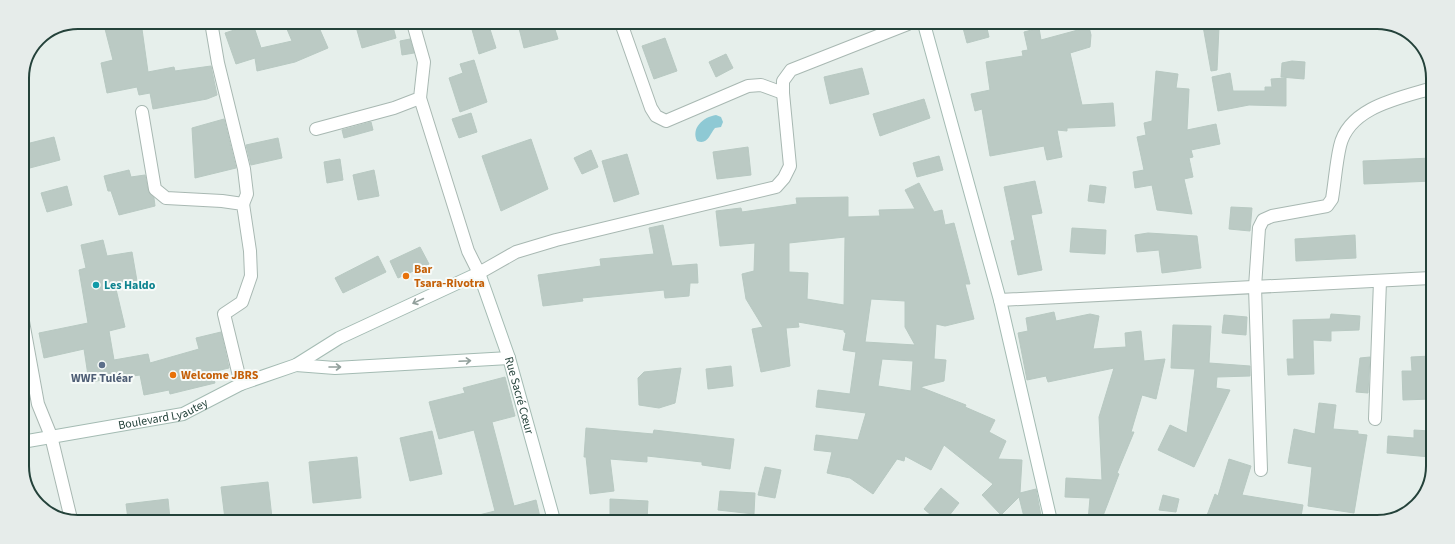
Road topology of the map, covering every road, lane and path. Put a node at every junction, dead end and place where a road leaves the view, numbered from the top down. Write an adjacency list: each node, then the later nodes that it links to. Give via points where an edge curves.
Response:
1 (212, 29): 11 (street, via 244,169 246,194)
2 (416, 29): 8 (street, via 424,62)
3 (623, 29): 7 (street, via 651,108 656,116 666,121 748,86 761,85)
4 (895, 29): 7 (street, Boulevard Lyautey, via 791,70 783,81)
5 (925, 29): 16 (street)
6 (1426, 90): 15 (street, via 1385,102 1364,113 1350,127 1340,145 1332,199 1327,206 1263,220 1259,228)
7 (783, 93): 12 (street, Boulevard Lyautey, via 790,166 776,187 556,240 516,252)
8 (420, 98): 10 (street, via 394,108); 12 (street, Rue Sacré Cœur, via 468,251)
9 (142, 112): 11 (street, via 155,189 166,198)
10 (316, 129)
11 (243, 204): 20 (street, via 251,276 242,302 224,314)
12 (479, 273): 18 (street, Rue Sacré Cœur); 19 (street, Boulevard Lyautey, one-way to 19, via 339,338)
13 (1426, 278): 14 (street)
14 (1380, 281): 15 (street); 21 (street)
15 (1255, 287): 16 (street); 24 (street)
16 (1000, 300): 27 (street)
17 (29, 354): 22 (street, via 38,404)
18 (509, 358): 19 (street, Boulevard Lyautey, one-way to 18, via 335,368); 26 (street, Rue Sacré Cœur)
19 (296, 365): 20 (street, Boulevard Lyautey)
20 (241, 384): 22 (street, Boulevard Lyautey, via 183,414)
21 (1375, 419)
22 (51, 436): 23 (street, Boulevard Lyautey); 25 (street)
23 (29, 441)
24 (1261, 470)
25 (70, 514)
26 (553, 515)
27 (1050, 515)

